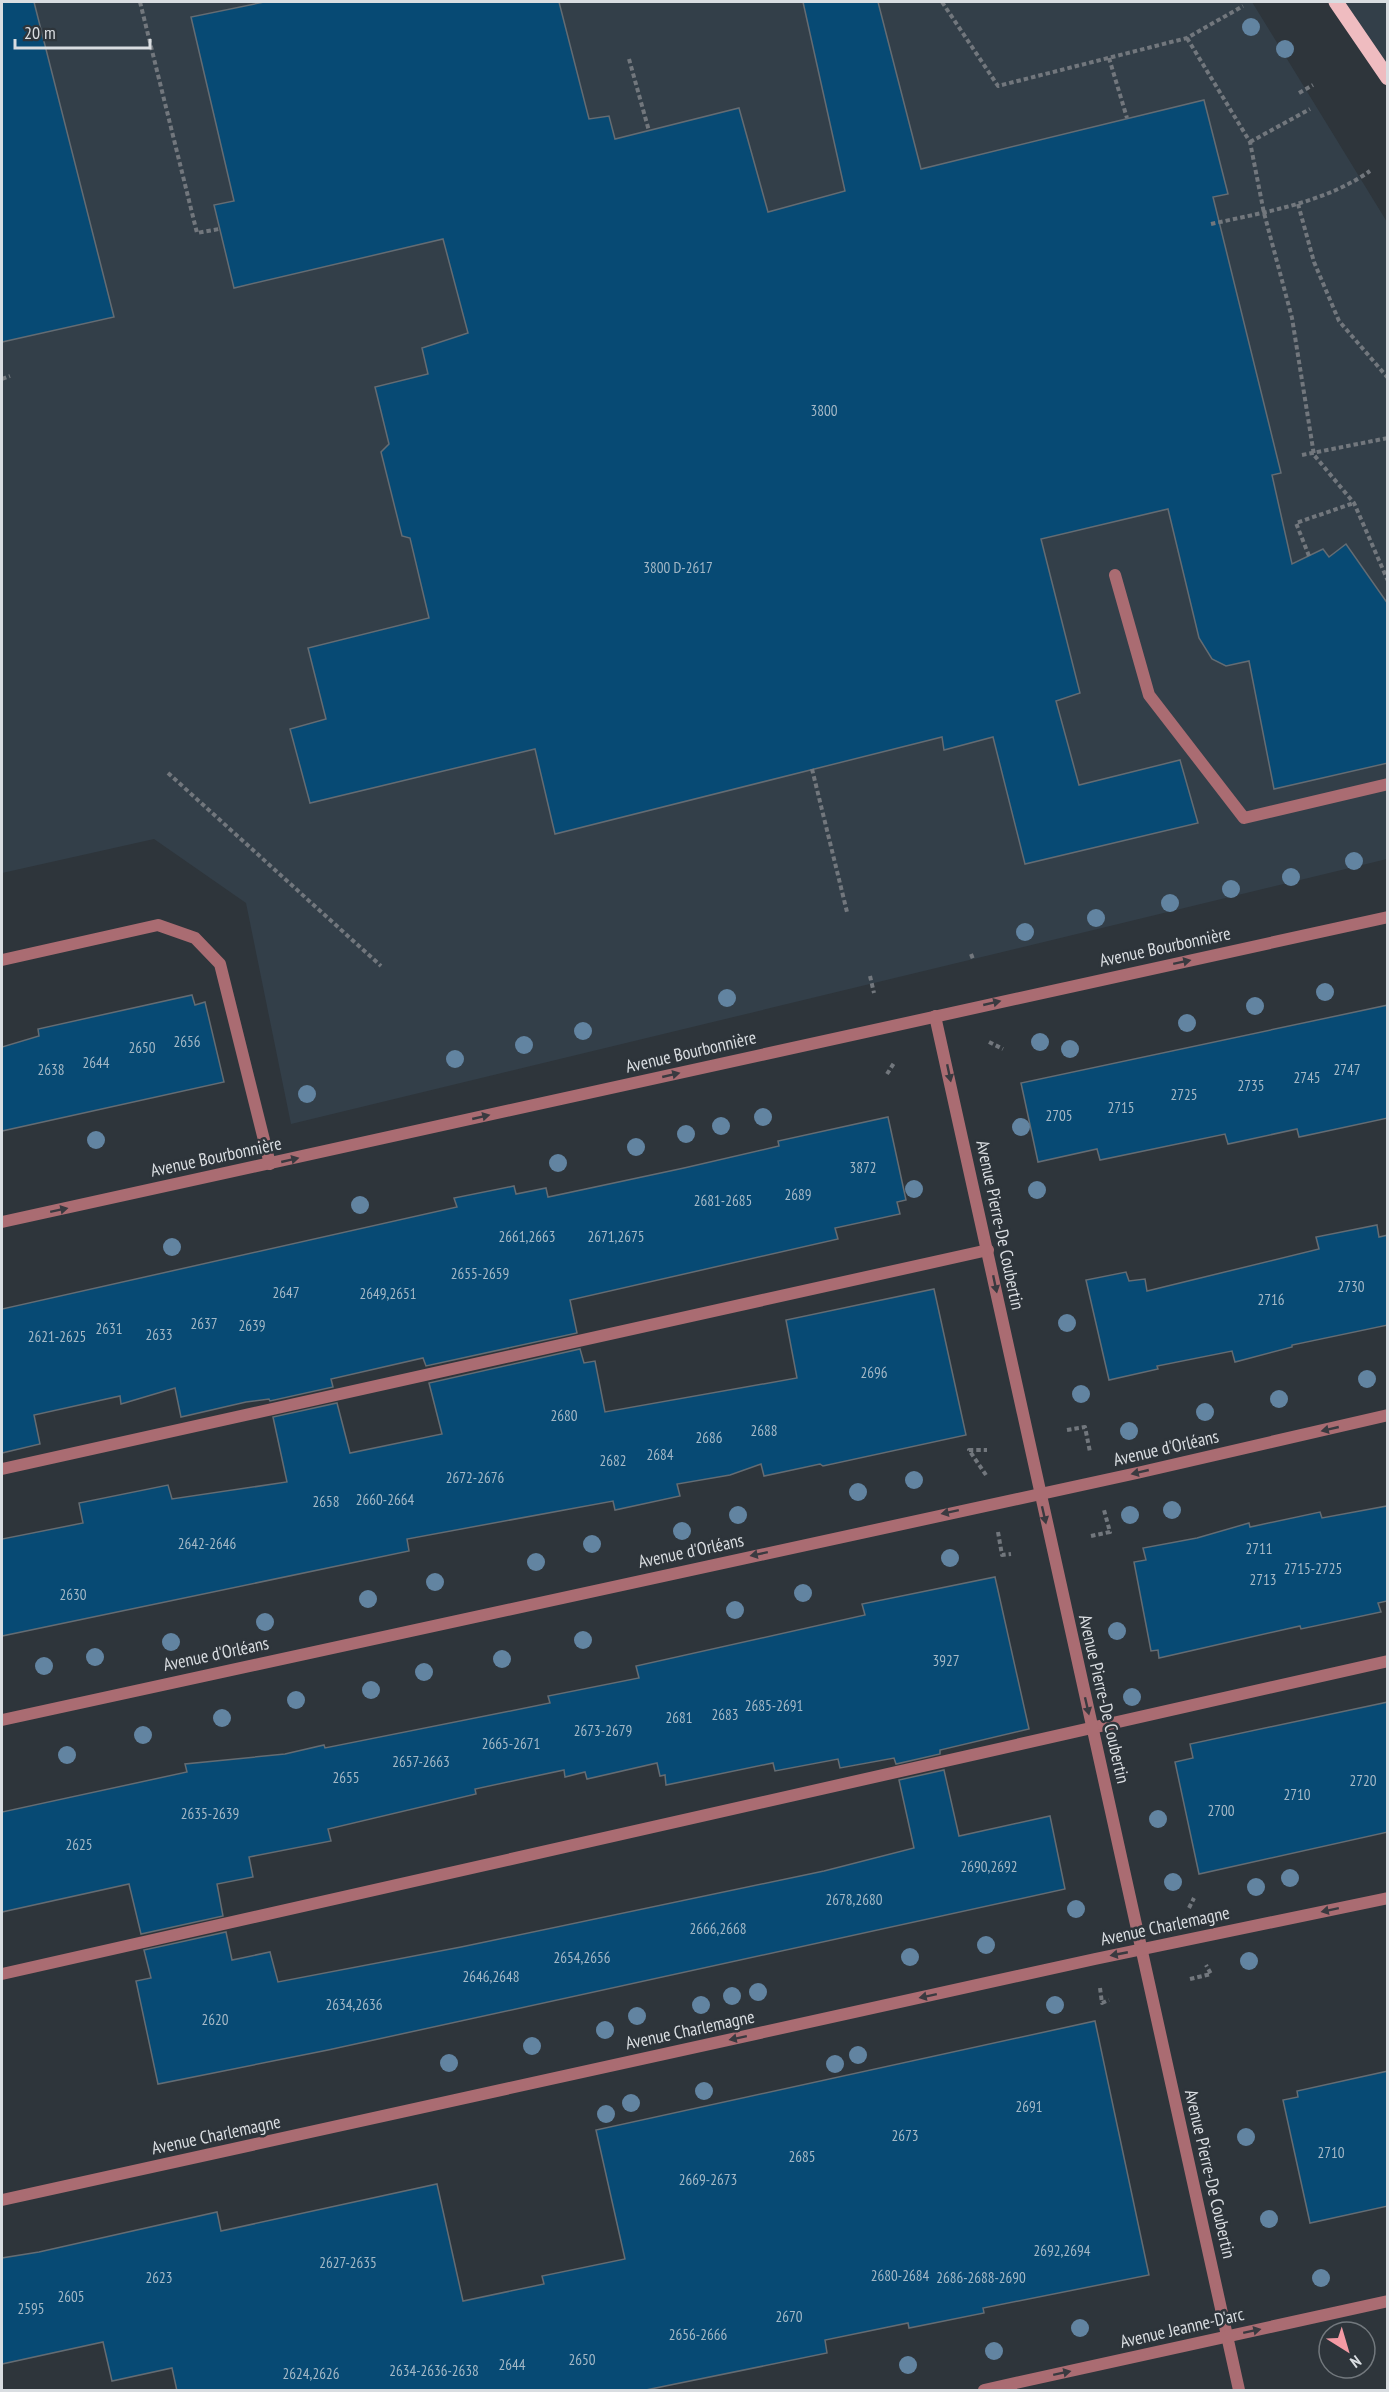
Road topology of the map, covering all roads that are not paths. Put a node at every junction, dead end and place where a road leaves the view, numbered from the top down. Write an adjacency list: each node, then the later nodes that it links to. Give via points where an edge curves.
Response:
1 (1336, 2): 2 (main road)
2 (1388, 78)
3 (1115, 575): 4 (street, via 1149,695 1244,818)
4 (1388, 784)
5 (1388, 917): 7 (street, Avenue Bourbonnière, one-way to 5)
6 (2, 960): 8 (street, via 158,925 195,938 220,964)
7 (935, 1016): 8 (street, Avenue Bourbonnière, one-way to 7); 10 (street, Avenue Pierre-De Coubertin, one-way to 10)
8 (270, 1164): 9 (street, Avenue Bourbonnière, one-way to 8)
9 (2, 1222)
10 (988, 1250): 12 (street); 13 (street, Avenue Pierre-De Coubertin, one-way to 13)
11 (1388, 1415): 13 (street, Avenue d'Orléans, one-way to 13)
12 (2, 1469)
13 (1039, 1493): 15 (street, Avenue d'Orléans, one-way to 15); 16 (street, Avenue Pierre-De Coubertin, one-way to 16)
14 (1388, 1661): 16 (street)
15 (2, 1720)
16 (1092, 1728): 18 (street, Avenue Pierre-De Coubertin); 19 (street)
17 (1388, 1898): 18 (street, Avenue Charlemagne, one-way to 18)
18 (1142, 1950): 20 (street, Avenue Charlemagne, one-way to 20); 22 (street, Avenue Pierre-De Coubertin)
19 (2, 1974)
20 (2, 2200)
21 (1388, 2301): 22 (street, Avenue Jeanne-D'arc, one-way to 21)
22 (1228, 2336): 23 (street, Avenue Jeanne-D'arc, one-way to 22); 24 (street, Avenue Pierre-De Coubertin)
23 (984, 2391)
24 (1239, 2391)

